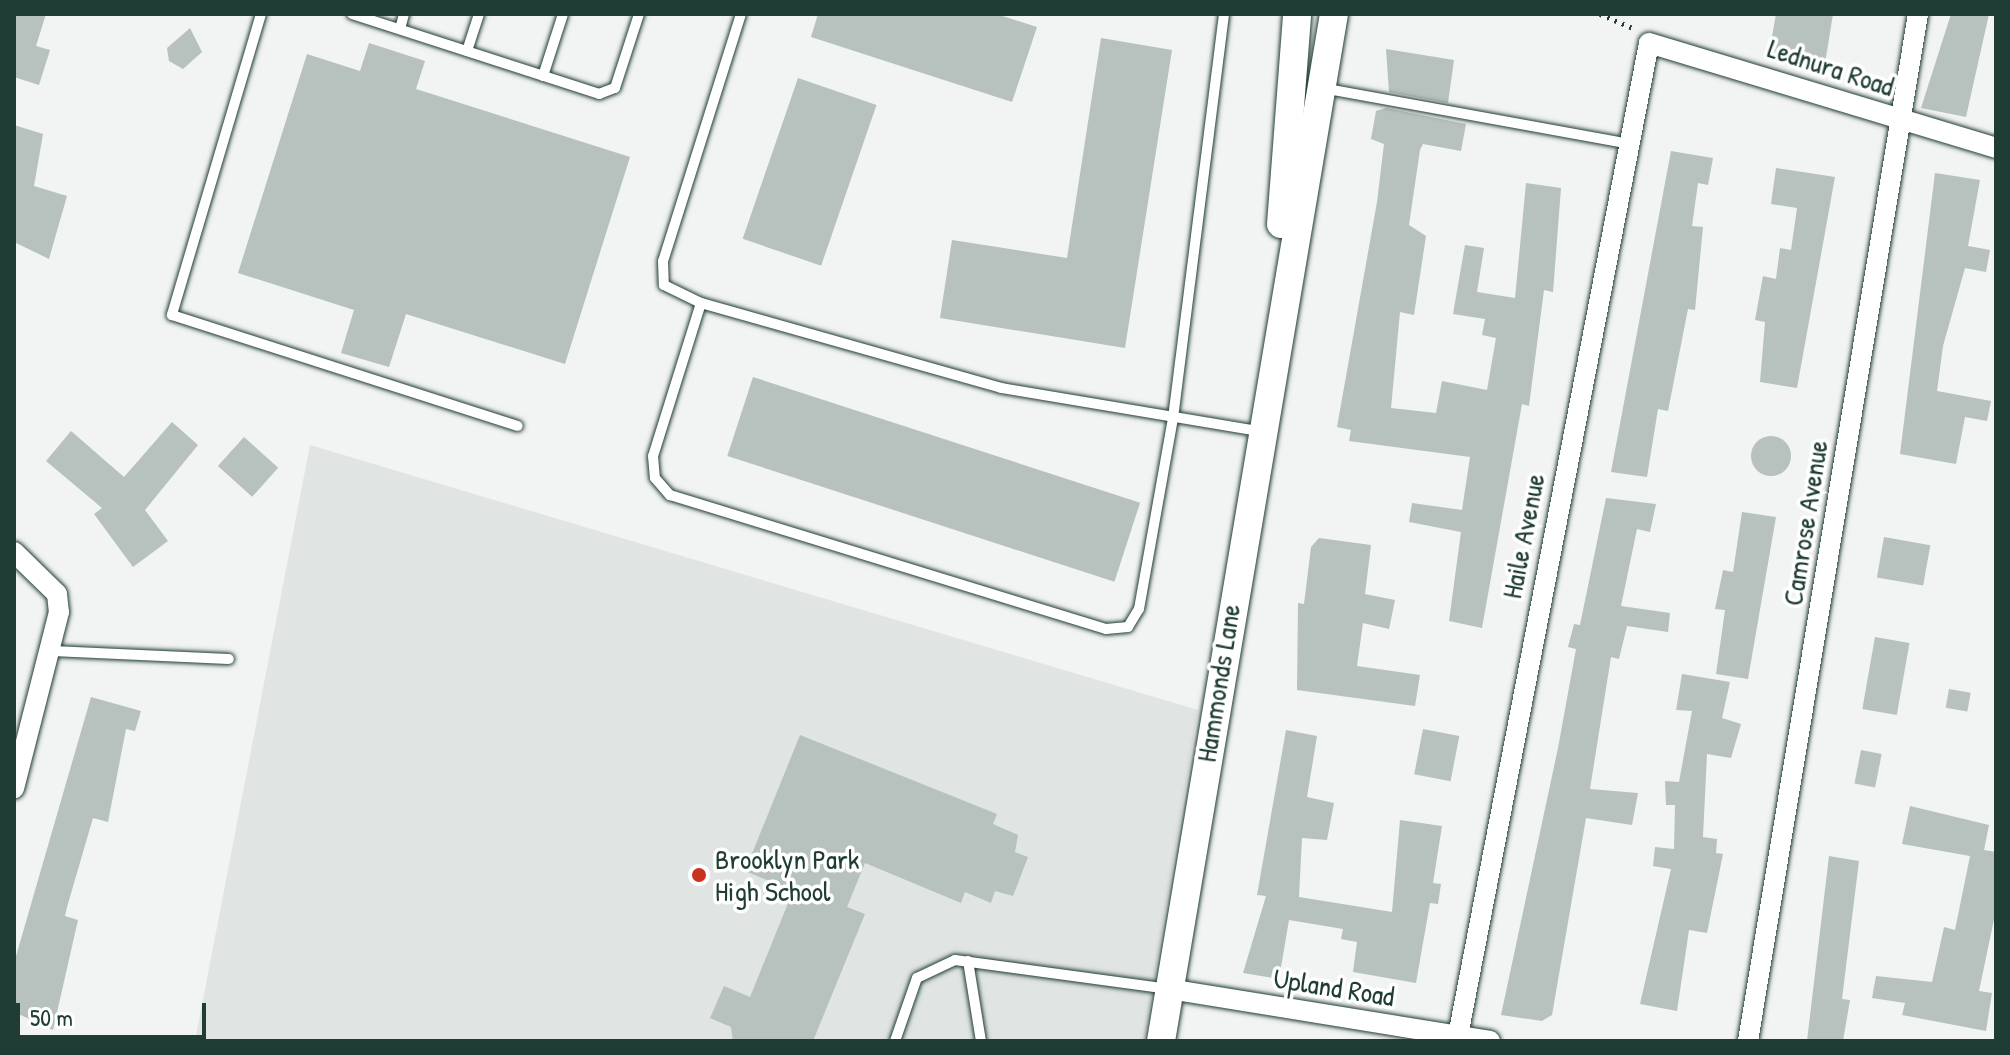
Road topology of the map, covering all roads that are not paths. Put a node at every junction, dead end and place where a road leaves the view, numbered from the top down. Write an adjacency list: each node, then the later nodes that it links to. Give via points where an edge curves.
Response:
1 (261, 14): 24 (lane, via 172,315)
2 (352, 14): 13 (lane)
3 (404, 14): 13 (lane)
4 (479, 14): 15 (lane)
5 (563, 14): 16 (lane)
6 (639, 14): 16 (lane, via 615,88 599,94)
7 (741, 14): 21 (lane, via 663,261 664,285)
8 (1224, 14): 23 (lane)
9 (1297, 14): 22 (street, Hammonds Lane)
10 (1311, 14): 17 (street, via 1307,60)
11 (1334, 14): 17 (street, Hammonds Lane)
12 (1918, 14): 18 (street, Camrose Avenue)
13 (400, 29): 15 (lane)
14 (1649, 43): 18 (street, Lednura Road); 19 (street, Haile Avenue)
15 (467, 51): 16 (lane)
16 (543, 76)
17 (1320, 87): 19 (lane); 22 (street, Hammonds Lane)
18 (1901, 119): 20 (street, Lednura Road); 38 (street, Camrose Avenue)
19 (1626, 143): 33 (street, Haile Avenue)
20 (1995, 144)
21 (701, 303): 23 (lane, via 1001,388); 23 (lane, via 653,456 655,478 670,495 1106,629 1128,627 1139,609)
22 (1276, 324): 25 (street, Hammonds Lane)
23 (1173, 418): 25 (lane)
24 (518, 426)
25 (1258, 431): 32 (street, Hammonds Lane)
26 (14, 552): 27 (street, via 57,594)
27 (52, 651): 28 (lane); 29 (street)
28 (229, 659)
29 (21, 738): 30 (street)
30 (14, 788)
31 (968, 961): 32 (lane); 34 (lane, via 941,964 917,978); 35 (lane)
32 (1169, 989): 33 (street, Upland Road); 36 (street, Hammonds Lane)
33 (1457, 1038): 37 (street, Upland Road)
34 (895, 1041)
35 (981, 1041)
36 (1161, 1041)
37 (1490, 1041)
38 (1748, 1041)

